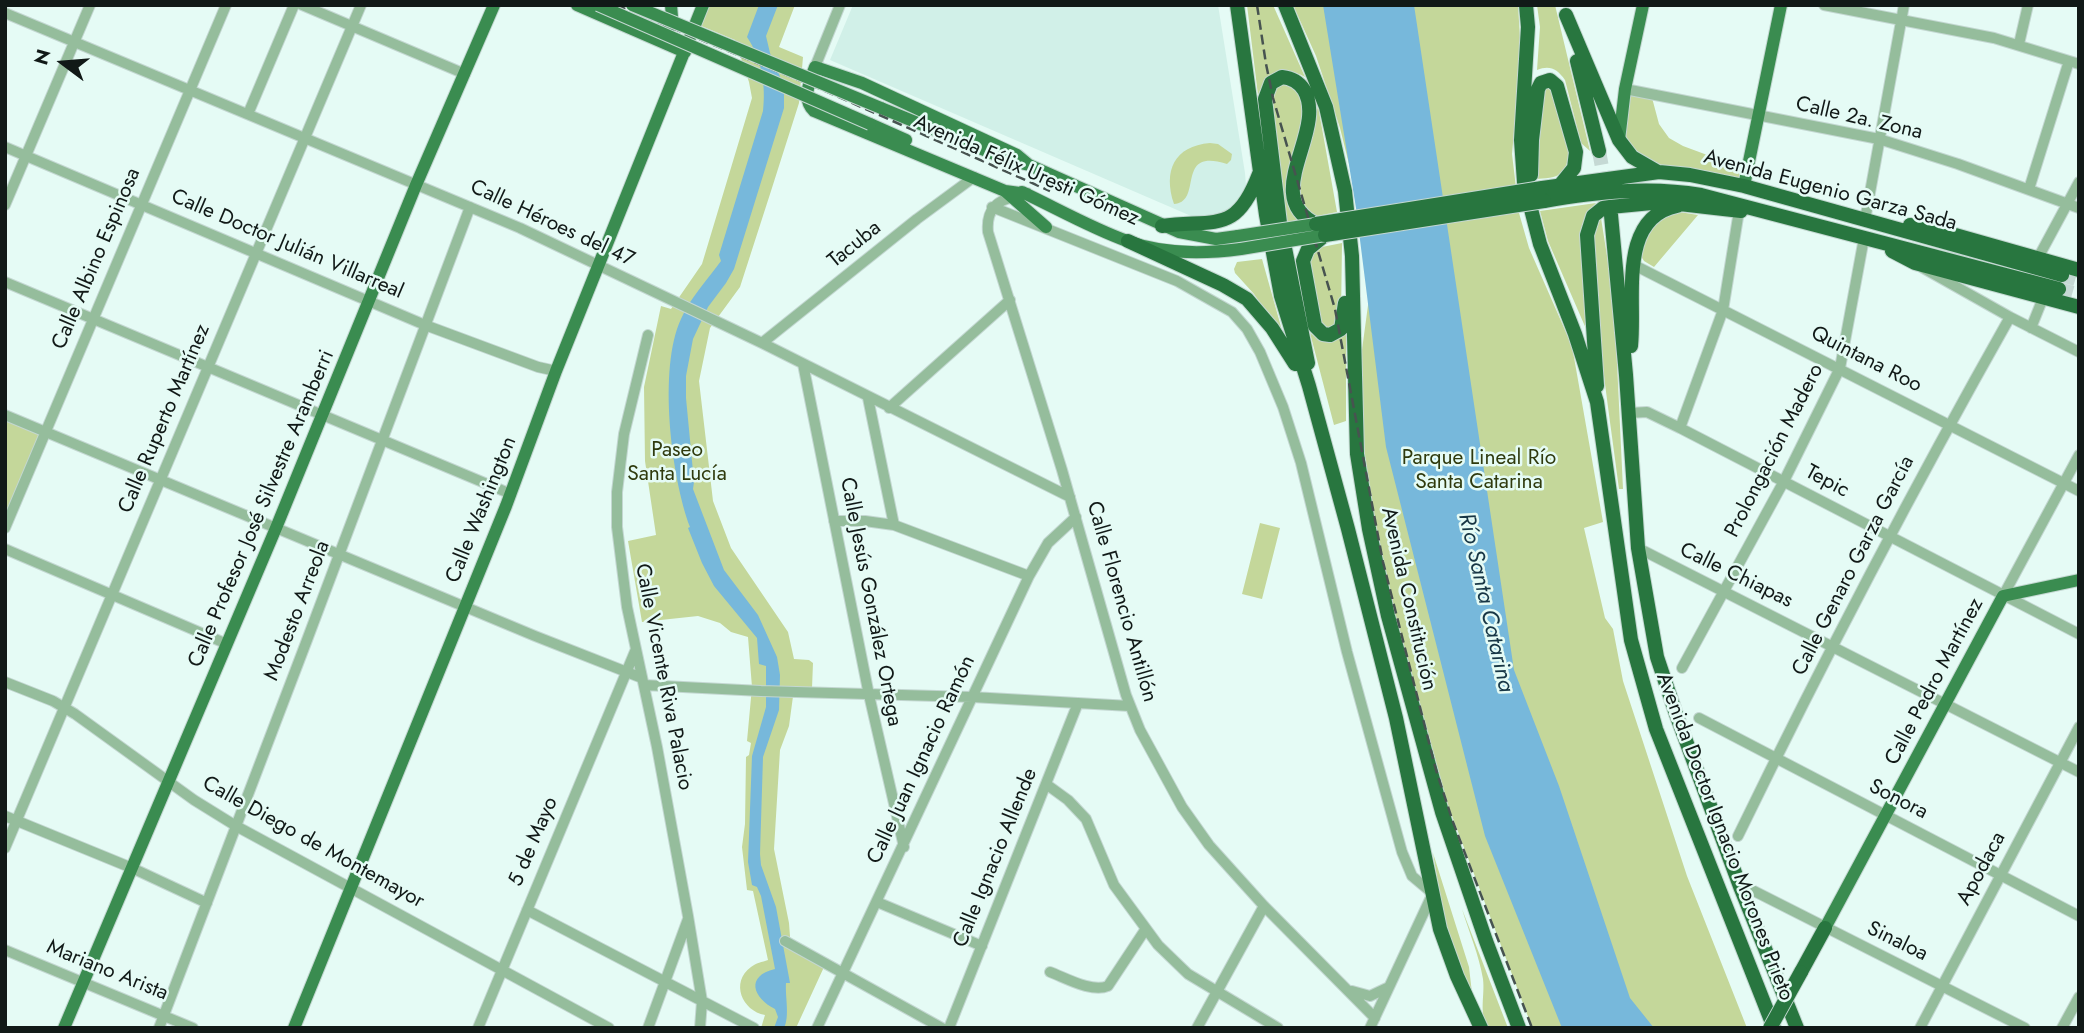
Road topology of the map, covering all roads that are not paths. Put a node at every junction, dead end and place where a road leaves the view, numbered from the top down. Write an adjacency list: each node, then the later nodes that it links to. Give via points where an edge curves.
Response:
1 (90, 5): 26 (street)
2 (226, 5): 33 (street, Calle Albino Espinosa)
3 (294, 5): 34 (street)
4 (302, 5): 24 (street)
5 (362, 5): 24 (street, Calle Ruperto Martínez)
6 (494, 5): 31 (main road, Calle Profesor José Silvestre Aramberri)
7 (577, 5): 25 (main road)
8 (598, 5): 51 (main road, Avenida Félix Uresti Gómez, bridge)
9 (632, 5): 42 (main road, Avenida Félix Uresti Gómez, bridge)
10 (671, 5): 25 (main road, via 667,33)
11 (703, 5): 28 (main road, Calle Washington)
12 (840, 5): 30 (street)
13 (1237, 5): 43 (highway, Avenida Constitución)
14 (1285, 5): 74 (highway, Avenida Constitución, via 1331,128 1345,191)
15 (1526, 5): 64 (highway, Avenida Doctor Ignacio Morones Prieto, via 1521,153)
16 (1643, 5): 32 (main road)
17 (1781, 5): 35 (main road)
18 (1824, 5): 23 (street)
19 (1904, 5): 23 (street)
20 (2028, 5): 27 (street)
21 (1565, 10): 38 (highway); 40 (highway)
22 (5, 13): 26 (street, Calle Héroes del 47)
23 (1901, 20): 27 (street); 37 (street)
24 (352, 27): 31 (street); 36 (street, Calle Ruperto Martínez)
25 (654, 40): 28 (main road)
26 (75, 42): 33 (street, Calle Héroes del 47); 41 (street)
27 (2019, 44): 29 (street)
28 (685, 52): 77 (main road, Calle Washington)
29 (2074, 62): 50 (street)
30 (815, 67): 42 (main road, via 875,89 1017,155); 45 (main road, via 807,98 814,111)
31 (466, 74): 48 (main road, Calle Profesor José Silvestre Aramberri)
32 (1625, 89): 35 (street, Calle 2a. Zona); 38 (main road)
33 (190, 90): 34 (street, Calle Héroes del 47); 54 (street, Calle Albino Espinosa)
34 (248, 114): 36 (street, Calle Héroes del 47)
35 (1758, 116): 37 (street, Calle 2a. Zona); 49 (main road)
36 (305, 139): 48 (street, Calle Héroes del 47); 73 (street, Calle Ruperto Martínez)
37 (1879, 139): 50 (street, Calle 2a. Zona); 63 (street)
38 (1619, 140): 44 (highway, via 1632,157)
39 (5, 147): 41 (street, Calle Doctor Julián Villarreal)
40 (1599, 151)
41 (26, 155): 54 (street, Calle Doctor Julián Villarreal); 55 (street)
42 (1029, 165): 65 (main road, Avenida Félix Uresti Gómez)
43 (1260, 172): 65 (highway, via 1248,201 1235,215 1216,222); 98 (highway, Avenida Constitución, via 1281,296)
44 (1659, 172): 47 (highway, Avenida Eugenio Garza Sada); 49 (highway, Avenida Eugenio Garza Sada)
45 (974, 177): 51 (main road); 91 (street, Tacuba)
46 (2079, 182): 53 (street)
47 (1561, 184): 52 (highway, Avenida Eugenio Garza Sada); 64 (highway, via 1574,168 1576,152 1557,86 1545,80 1538,89 1532,140)
48 (416, 185): 57 (street, Calle Héroes del 47); 83 (main road, Calle Profesor José Silvestre Aramberri)
49 (1744, 186): 63 (highway, Avenida Eugenio Garza Sada)
50 (2029, 189): 53 (street, Calle 2a. Zona)
51 (1007, 190): 58 (street); 66 (main road); 70 (main road, Avenida Félix Uresti Gómez, via 1027,194)
52 (1543, 194): 59 (highway, Avenida Eugenio Garza Sada, via 1654,189); 68 (highway, Avenida Félix Uresti Gómez, bridge)
53 (2068, 203): 60 (street, Calle 2a. Zona); 75 (street)
54 (141, 204): 73 (street, Calle Doctor Julián Villarreal); 87 (street, Calle Albino Espinosa)
55 (5, 205)
56 (1681, 205): 61 (highway); 78 (highway, via 1660,212 1646,224 1637,240); 100 (highway, via 1652,201 1611,207 1597,212 1590,223)
57 (470, 207): 77 (street, Calle Héroes del 47); 88 (street, Modesto Arreola)
58 (992, 207): 66 (street); 82 (street, Calle Florencio Antillón, via 988,232)
59 (1756, 208): 61 (highway); 69 (highway, Avenida Eugenio Garza Sada)
60 (2079, 208)
61 (1739, 211): 85 (street)
62 (1611, 215): 97 (highway, Avenida Doctor Ignacio Morones Prieto)
63 (1865, 220): 67 (highway, Avenida Eugenio Garza Sada)
64 (1534, 225): 100 (highway, Avenida Doctor Ignacio Morones Prieto)
65 (1162, 226): 71 (main road, Avenida Félix Uresti Gómez, via 1197,237)
66 (1046, 227): 164 (street, via 1200,292 1232,312 1260,352 1301,463 1402,852 1412,876)
67 (1888, 227): 72 (highway, Avenida Eugenio Garza Sada, via 2060,282); 75 (highway, via 1921,226)
68 (1321, 230): 71 (main road, Avenida Félix Uresti Gómez, bridge); 74 (highway, via 1303,261 1315,326 1323,334 1341,329); 98 (highway, via 1299,212 1293,197 1309,105 1298,83 1287,77 1277,79 1265,99 1273,181)
69 (1864, 239): 72 (highway, Avenida Eugenio Garza Sada); 95 (street, Prolongación Madero)
70 (1128, 242): 71 (main road, Avenida Félix Uresti Gómez, via 1213,253); 98 (highway, via 1247,299 1272,328)
71 (1239, 242)
72 (1883, 244): 76 (highway)
73 (256, 254): 83 (street, Calle Doctor Julián Villarreal); 94 (street, Calle Ruperto Martínez)
74 (1352, 256): 204 (highway, Avenida Constitución, via 1357,454 1369,529 1432,779)
75 (2038, 258): 79 (highway)
76 (1915, 263): 81 (highway); 86 (street)
77 (599, 265): 91 (street, Calle Héroes del 47); 96 (main road, Calle Washington)
78 (1634, 265): 85 (street, Quintana Roo); 97 (highway)
79 (2079, 270)
80 (5, 282): 87 (street)
81 (2043, 298): 84 (highway); 89 (street)
82 (1010, 300): 101 (street); 115 (street, Calle Florencio Antillón)
83 (370, 301): 88 (street, Calle Doctor Julián Villarreal); 104 (main road, Calle Profesor José Silvestre Aramberri)
84 (2079, 307)
85 (1723, 310): 95 (street, Quintana Roo); 106 (street)
86 (2010, 317): 89 (street); 105 (street, Calle Genaro Garza García)
87 (94, 318): 94 (street); 107 (street, Calle Albino Espinosa)
88 (425, 325): 96 (street, Calle Doctor Julián Villarreal); 108 (street, Modesto Arreola)
89 (2032, 328): 92 (street)
90 (648, 335): 135 (street, Calle Vicente Riva Palacio, via 626,421 617,492 621,566)
91 (762, 344): 93 (street, Calle Héroes del 47)
92 (2079, 352)
93 (803, 363): 99 (street, Calle Héroes del 47); 117 (street, Calle Jesús González Ortega)
94 (209, 366): 104 (street); 110 (street, Calle Ruperto Martínez)
95 (1840, 368): 105 (street, Quintana Roo); 111 (street, Prolongación Madero)
96 (556, 371): 114 (main road, Calle Washington)
97 (1626, 375): 102 (highway, Avenida Doctor Ignacio Morones Prieto)
98 (1309, 386): 164 (highway, Avenida Constitución, via 1401,739)
99 (868, 398): 101 (street, Calle Héroes del 47); 118 (street)
100 (1597, 402): 205 (highway, Avenida Doctor Ignacio Morones Prieto, via 1626,612 1641,681)
101 (889, 408): 115 (street, Calle Héroes del 47)
102 (1629, 413): 106 (street, Tepic, via 1647,412); 122 (highway, Avenida Doctor Ignacio Morones Prieto)
103 (5, 415): 107 (street)
104 (322, 415): 108 (street); 120 (main road, Calle Profesor José Silvestre Aramberri)
105 (1950, 424): 112 (street, Quintana Roo); 121 (street, Calle Genaro Garza García)
106 (1680, 428): 111 (street, Tepic)
107 (45, 432): 110 (street); 119 (street, Calle Albino Espinosa)
108 (383, 441): 114 (street); 124 (street, Modesto Arreola)
109 (2079, 455): 112 (street, Calle Pedro Martínez)
110 (162, 479): 120 (street); 128 (street, Calle Ruperto Martínez)
111 (1784, 481): 121 (street, Tepic); 127 (street, Prolongación Madero)
112 (2063, 483): 113 (street, Quintana Roo); 129 (street, Calle Pedro Martínez)
113 (2079, 491)
114 (511, 494): 131 (main road, Calle Washington)
115 (1070, 497): 116 (street, Calle Florencio Antillón)
116 (1076, 517): 125 (street, Calle Juan Ignacio Ramón, via 1048,543); 144 (street, Calle Florencio Antillón)
117 (834, 521): 118 (street); 140 (street, Calle Jesús González Ortega)
118 (894, 525): 125 (street)
119 (5, 528)
120 (276, 528): 124 (street); 133 (main road, Calle Profesor José Silvestre Aramberri)
121 (1891, 538): 129 (street, Tepic); 134 (street, Calle Genaro Garza García)
122 (1638, 548): 127 (street, Calle Chiapas); 206 (highway, Avenida Doctor Ignacio Morones Prieto, via 1665,685)
123 (5, 549): 128 (street)
124 (340, 554): 131 (street); 156 (street, Modesto Arreola)
125 (1029, 576): 141 (street, Calle Juan Ignacio Ramón)
126 (2075, 581): 129 (main road); 130 (main road, via 2064,590 2022,600)
127 (1724, 591): 134 (street, Calle Chiapas); 136 (street, Prolongación Madero)
128 (112, 594): 133 (street); 145 (street, Calle Ruperto Martínez)
129 (2003, 596): 130 (street, Tepic); 143 (main road, Calle Pedro Martínez)
130 (2020, 605): 132 (street, Tepic)
131 (464, 607): 137 (street); 162 (main road, Calle Washington)
132 (2079, 634)
133 (227, 644): 151 (main road, Calle Profesor José Silvestre Aramberri)
134 (1834, 646): 143 (street, Calle Chiapas); 148 (street, Calle Genaro Garza García)
135 (636, 649): 137 (street, 5 de Mayo); 139 (street, Calle Vicente Riva Palacio)
136 (1682, 668)
137 (625, 672): 139 (street); 168 (street, 5 de Mayo)
138 (5, 682): 145 (street, Calle Diego de Montemayor)
139 (643, 682): 140 (street); 169 (street, Calle Vicente Riva Palacio)
140 (869, 695): 141 (street); 158 (street, Calle Jesús González Ortega)
141 (972, 696): 142 (street); 158 (street, Calle Juan Ignacio Ramón)
142 (1078, 703): 144 (street); 152 (street, Calle Ignacio Allende)
143 (1945, 704): 149 (street, Calle Chiapas); 153 (main road, Calle Pedro Martínez)
144 (1130, 706): 167 (street, Calle Florencio Antillón, via 1196,827)
145 (64, 707): 151 (street, Calle Diego de Montemayor); 155 (street, Calle Ruperto Martínez)
146 (1699, 718): 148 (street, Sonora)
147 (2079, 727): 149 (street, Apodaca)
148 (1776, 758): 153 (street, Sonora); 157 (street, Calle Genaro Garza García)
149 (2059, 762): 150 (street, Calle Chiapas); 161 (street, Apodaca)
150 (2079, 772)
151 (168, 782): 156 (street, Calle Diego de Montemayor); 160 (main road, Calle Profesor José Silvestre Aramberri)
152 (1046, 783): 172 (street, via 1086,819 1114,885); 174 (street, Calle Ignacio Allende)
153 (1885, 815): 161 (street, Sonora); 171 (main road, Calle Pedro Martínez)
154 (5, 816): 155 (street)
155 (17, 821): 159 (street, Calle Ruperto Martínez); 160 (street)
156 (236, 825): 162 (street, Calle Diego de Montemayor); 166 (street, Modesto Arreola)
157 (1738, 836)
158 (904, 847): 165 (street, Calle Juan Ignacio Ramón)
159 (5, 848)
160 (132, 869): 166 (street); 180 (main road, Calle Profesor José Silvestre Aramberri)
161 (2001, 875): 170 (street, Sonora); 182 (street, Apodaca)
162 (349, 887): 176 (street, Calle Diego de Montemayor); 192 (main road, Calle Washington)
163 (1752, 890): 171 (street, Sinaloa)
164 (1431, 894): 183 (street); 203 (highway, Avenida Constitución, via 1457,976)
165 (877, 902): 174 (street); 177 (street, Calle Juan Ignacio Ramón)
166 (207, 903): 187 (street, Modesto Arreola)
167 (1264, 906): 181 (street, Calle Florencio Antillón); 184 (street)
168 (527, 910): 176 (street, 5 de Mayo); 179 (street)
169 (688, 916): 179 (street); 186 (street, Calle Vicente Riva Palacio)
170 (2079, 916)
171 (1825, 928): 182 (street, Sinaloa); 205 (highway, bridge)
172 (1145, 930): 178 (street, via 1102,989); 184 (street, via 1188,974)
173 (785, 941): 177 (street)
174 (982, 946): 200 (street, Calle Ignacio Allende)
175 (5, 950): 180 (street, Mariano Arista)
176 (503, 969): 193 (street, 5 de Mayo); 194 (street, Calle Diego de Montemayor)
177 (843, 972): 198 (street, Calle Juan Ignacio Ramón); 199 (street)
178 (1050, 972)
179 (665, 981): 186 (street); 195 (street)
180 (83, 982): 187 (street, Mariano Arista); 189 (main road, Calle Profesor José Silvestre Aramberri)
181 (1343, 986): 183 (street, via 1366,996); 188 (street, Calle Florencio Antillón)
182 (1942, 986): 207 (street, Apodaca); 208 (street, Sinaloa)
183 (1389, 987): 188 (street)
184 (1217, 992): 201 (street); 202 (street)
185 (2079, 997): 209 (street)
186 (702, 1001): 196 (street, Calle Vicente Riva Palacio); 197 (street)
187 (164, 1015): 190 (street, Modesto Arreola); 191 (street, Mariano Arista)
188 (1372, 1023)
189 (64, 1028)
190 (159, 1028)
191 (193, 1028)
192 (294, 1028)
193 (478, 1028)
194 (610, 1028)
195 (648, 1028)
196 (700, 1028)
197 (754, 1028)
198 (817, 1028)
199 (942, 1028)
200 (949, 1028)
201 (1197, 1028)
202 (1278, 1028)
203 (1481, 1028)
204 (1519, 1028)
205 (1772, 1028)
206 (1797, 1028)
207 (1920, 1028)
208 (2025, 1028)
209 (2062, 1028)

